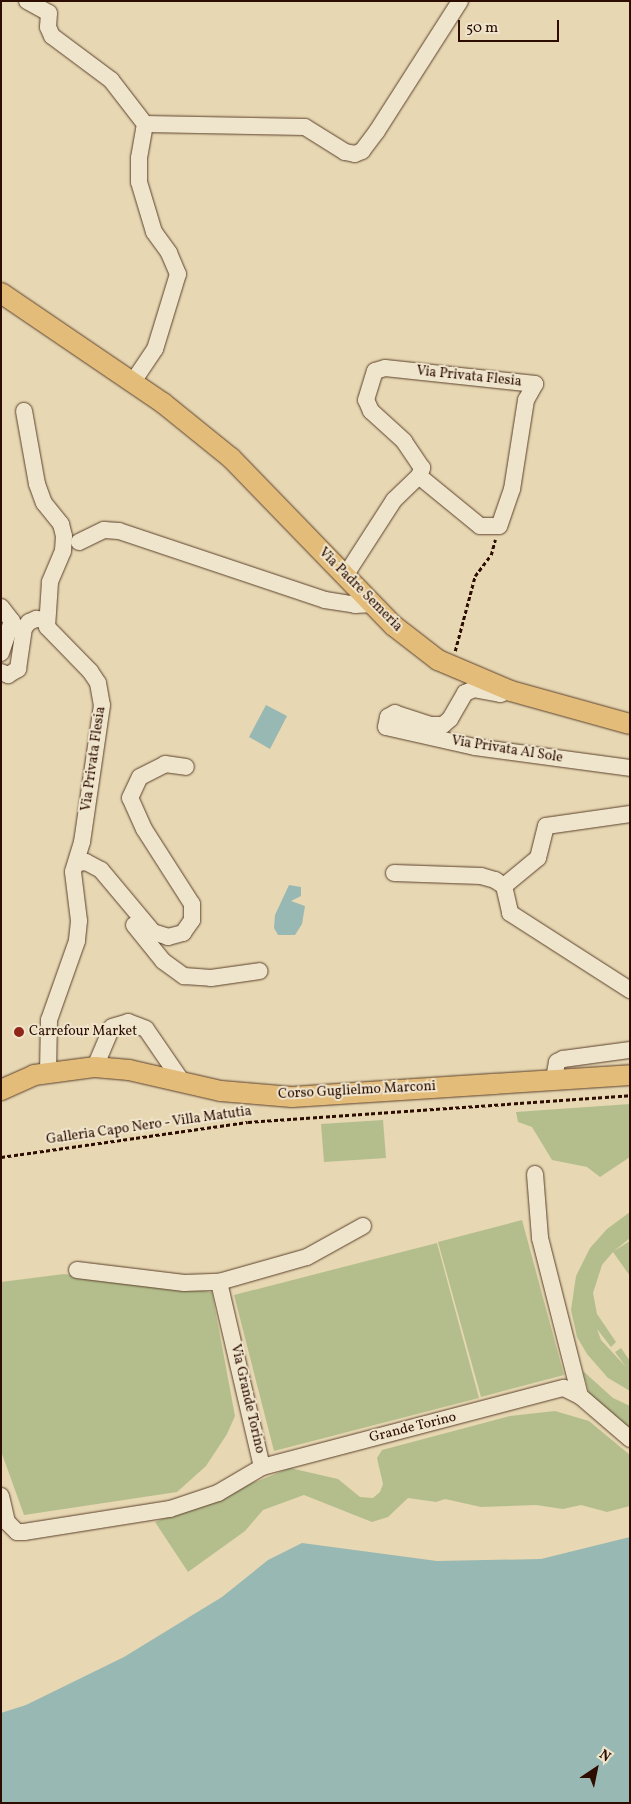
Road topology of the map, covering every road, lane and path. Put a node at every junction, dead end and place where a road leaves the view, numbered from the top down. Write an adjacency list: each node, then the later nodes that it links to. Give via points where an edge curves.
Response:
1 (27, 1): 3 (street, via 49,13 48,27 52,36 111,80)
2 (460, 1): 3 (street, via 377,131 362,151 355,154 345,152 305,127)
3 (145, 124): 5 (street, via 139,158 140,182 154,232 169,253 178,274 155,349)
4 (1, 293): 5 (main road, Via Padre Semeria)
5 (133, 382): 10 (main road, Via Padre Semeria, via 231,458)
6 (24, 411): 13 (street, via 44,503 61,524 64,536 63,551 50,582)
7 (419, 476): 8 (street, via 480,526); 8 (street, Via Privata Flesia, via 420,462 371,410 366,400 374,371 384,368 535,384 526,400 512,489); 10 (street, via 394,500)
8 (499, 526): 15 (path, via 491,554 475,576)
9 (79, 542): 11 (street, via 104,530 119,530 325,600)
10 (345, 576): 11 (main road, Via Padre Semeria)
11 (372, 604): 15 (main road, Via Padre Semeria, via 420,648)
12 (1, 607): 14 (street, via 12,620)
13 (47, 620): 16 (street, via 29,622 24,628 18,669 8,676); 22 (street, Via Privata Flesia, via 50,631 90,671 101,695)
14 (1, 653)
15 (452, 667): 17 (main road, Via Padre Semeria)
16 (1, 672)
17 (511, 691): 18 (main road, Via Padre Semeria); 20 (street, Via Privata Al Sole, via 500,694 474,689 465,693 443,725 395,714 388,717 386,727 475,747)
18 (630, 724)
19 (186, 767): 22 (street, via 165,764 140,777 130,798 144,829 192,904 192,920 183,933 168,937 153,932 101,870 86,862)
20 (630, 768)
21 (630, 814): 24 (street, via 546,826 538,858)
22 (76, 867): 25 (street, via 95,877 163,961 184,976 211,978); 29 (street, Via Privata Flesia, via 77,941 49,1020)
23 (394, 873): 24 (street, via 481,876)
24 (504, 886): 26 (street, via 510,913)
25 (260, 971)
26 (630, 990)
27 (630, 1050): 31 (street, via 563,1059 557,1062)
28 (96, 1067): 29 (main road, Corso Guglielmo Marconi); 32 (main road, Corso Guglielmo Marconi, via 129,1070); 32 (street, via 112,1027 128,1022 146,1029)
29 (48, 1072): 33 (main road, Corso Guglielmo Marconi)
30 (630, 1075): 31 (main road, Corso Guglielmo Marconi)
31 (554, 1079): 32 (main road, Corso Guglielmo Marconi, via 292,1097 221,1091)
32 (183, 1083)
33 (1, 1090)
34 (630, 1095): 35 (path, Galleria Capo Nero - Villa Matutia, via 307,1116)
35 (1, 1157)
36 (535, 1174): 40 (street, via 540,1238)
37 (364, 1226): 39 (street, via 307,1258)
38 (78, 1270): 39 (street, via 167,1281)
39 (219, 1282): 42 (street, Via Grande Torino)
40 (580, 1396): 41 (street); 42 (street, Grande Torino, via 564,1388)
41 (630, 1439)
42 (262, 1466): 43 (street, Via Grande Torino, via 218,1493 170,1509 24,1532 17,1532 7,1522)
43 (1, 1496)

